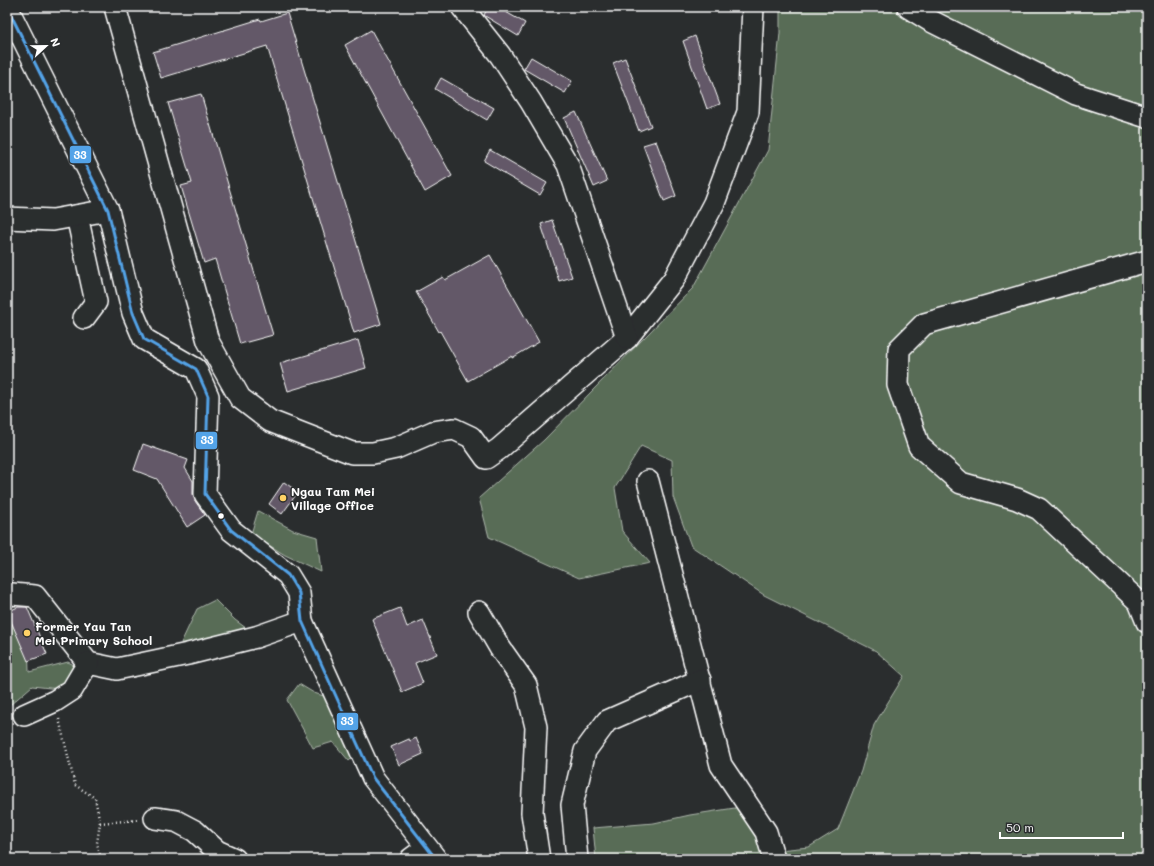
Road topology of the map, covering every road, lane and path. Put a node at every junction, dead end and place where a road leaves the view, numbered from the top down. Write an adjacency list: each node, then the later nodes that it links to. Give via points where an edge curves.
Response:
1 (8, 7): 7 (street)
2 (115, 7): 12 (street, via 208,341 240,398 270,421 352,453 373,453 396,448 433,432 454,429 471,436 486,458)
3 (462, 7): 12 (street, via 500,55 568,165)
4 (753, 7): 12 (street, via 748,112 714,203 674,278)
5 (908, 7): 6 (street, via 1076,94)
6 (1147, 117)
7 (108, 210): 8 (street); 16 (street, via 133,313 144,339 196,369 208,396 205,494 231,530 288,575 299,593)
8 (77, 216): 9 (street, via 53,220); 11 (street, via 96,302)
9 (7, 218)
10 (1147, 261): 17 (street, via 924,324 899,349 898,386 919,446 961,483 1017,499 1039,509 1139,602)
11 (84, 318)
12 (627, 338)
13 (648, 480): 19 (street)
14 (7, 596): 18 (street, via 35,596)
15 (480, 612): 27 (street, via 500,648 526,685 536,727 532,813)
16 (302, 621): 18 (street, via 256,637 117,669); 24 (street, via 373,778)
17 (1147, 622)
18 (88, 663): 20 (street, via 72,690)
19 (700, 680): 28 (street, via 607,721 585,751 572,805); 29 (street, via 721,765 766,832)
20 (55, 701): 21 (street); 23 (path, via 75,785 94,798)
21 (24, 715)
22 (155, 818): 23 (path); 26 (street, via 176,821 195,831 217,851)
23 (100, 822): 25 (path, via 97,843)
24 (424, 855)
25 (101, 859)
26 (235, 859)
27 (539, 859)
28 (577, 859)
29 (774, 859)

